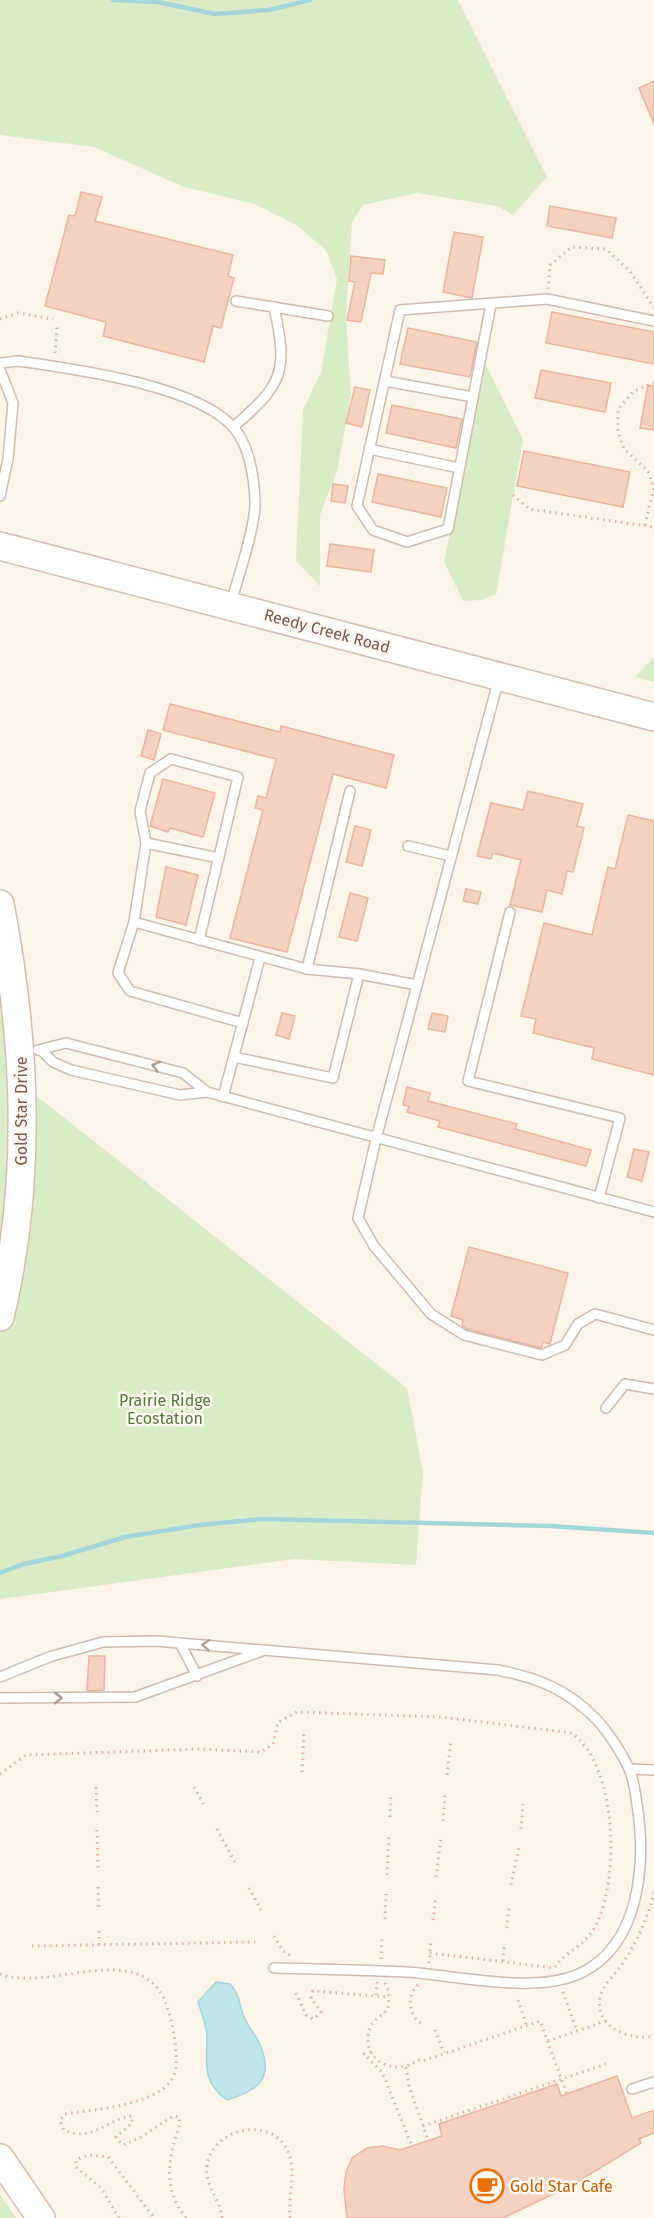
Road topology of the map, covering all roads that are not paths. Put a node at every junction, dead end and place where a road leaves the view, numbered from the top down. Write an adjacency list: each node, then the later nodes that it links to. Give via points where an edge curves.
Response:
1 (236, 301): 3 (lane)
2 (491, 303): 5 (lane, via 547,299); 8 (lane, via 400,310); 9 (lane)
3 (274, 307): 4 (lane); 10 (lane, via 283,362 275,387)
4 (328, 316)
5 (654, 321)
6 (0, 363): 10 (lane, via 19,360 158,388 190,398)
7 (0, 370): 13 (lane, via 13,403)
8 (385, 381): 9 (lane); 11 (lane)
9 (473, 397): 12 (lane)
10 (233, 427): 15 (lane, via 248,452 255,503)
11 (369, 449): 12 (lane); 12 (lane, via 357,506 373,530 407,542 448,529)
12 (459, 468)
13 (0, 496)
14 (0, 546): 15 (main road, Reedy Creek Road)
15 (231, 606): 16 (main road, Reedy Creek Road)
16 (500, 676): 17 (main road, Reedy Creek Road); 21 (lane)
17 (654, 717)
18 (350, 790): 28 (lane)
19 (146, 843): 22 (lane); 22 (lane, via 140,811 150,773 171,759 238,777); 25 (lane)
20 (408, 846): 21 (lane)
21 (452, 856): 30 (lane)
22 (219, 858): 26 (lane)
23 (0, 904): 32 (main road, Gold Star Drive, via 15,989)
24 (510, 912): 37 (lane, via 468,1081 620,1118)
25 (134, 922): 26 (lane); 31 (lane, via 118,973 129,991)
26 (199, 940): 27 (lane)
27 (260, 957): 28 (lane); 31 (lane)
28 (307, 969): 29 (lane)
29 (359, 974): 30 (lane); 33 (lane, via 333,1078)
30 (417, 985): 36 (lane)
31 (243, 1023): 33 (lane)
32 (31, 1049): 34 (lane, via 70,1070 180,1095); 34 (lane, one-way to 32, via 183,1073 66,1043); 39 (main road, Gold Star Drive, via 12,1256)
33 (234, 1057): 35 (lane)
34 (207, 1092): 35 (lane)
35 (224, 1097): 36 (lane)
36 (376, 1139): 37 (lane); 40 (lane, via 358,1218 374,1246 431,1314 464,1335 542,1355 566,1345 578,1324 595,1314)
37 (599, 1198): 38 (lane)
38 (654, 1212)
39 (0, 1317)
40 (654, 1330)
41 (654, 1389): 42 (lane, via 626,1384)
42 (606, 1408)
43 (180, 1643): 44 (lane, one-way to 43); 45 (lane); 46 (lane, via 103,1642 49,1657)
44 (264, 1650): 45 (lane); 48 (lane, via 498,1670 536,1678 567,1694 598,1720)
45 (197, 1676): 47 (lane, one-way to 45, via 135,1697)
46 (0, 1677)
47 (0, 1698)
48 (629, 1769): 49 (lane); 50 (lane, via 641,1832 638,1891 620,1935 605,1956 580,1974 525,1983 404,1972)
49 (654, 1770)
50 (274, 1968)
51 (654, 2082): 52 (lane)
52 (632, 2089)
53 (0, 2158): 54 (main road)
54 (41, 2218)

